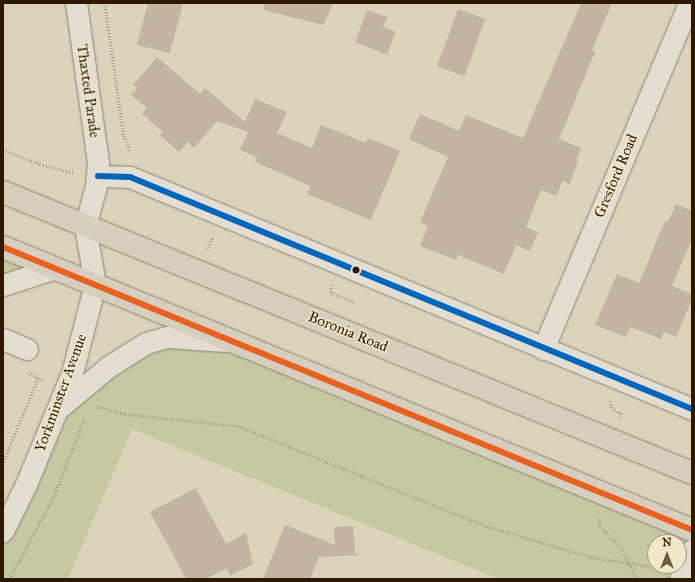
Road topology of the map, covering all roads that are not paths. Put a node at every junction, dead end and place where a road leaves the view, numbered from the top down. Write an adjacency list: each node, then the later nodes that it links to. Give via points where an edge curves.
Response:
1 (76, 3): 3 (street, Thaxted Parade)
2 (689, 3): 13 (street, Gresford Road)
3 (98, 176): 5 (street, Thaxted Parade); 13 (street, via 130,177)
4 (3, 192): 5 (main road, Boronia Road)
5 (85, 226): 8 (street, Yorkminster Avenue); 16 (main road, Boronia Road)
6 (3, 247): 7 (main road)
7 (55, 268): 8 (main road); 9 (street)
8 (95, 284): 11 (main road); 14 (street, Yorkminster Avenue, via 79,351)
9 (3, 285)
10 (3, 339): 12 (street)
11 (235, 342): 14 (street, via 167,337 146,343 108,367); 17 (main road)
12 (28, 349)
13 (543, 349): 15 (street)
14 (58, 409): 18 (street, Yorkminster Avenue, via 28,482)
15 (692, 409)
16 (692, 473)
17 (692, 530)
18 (3, 531)
19 (692, 550): 20 (street)
20 (680, 579)

